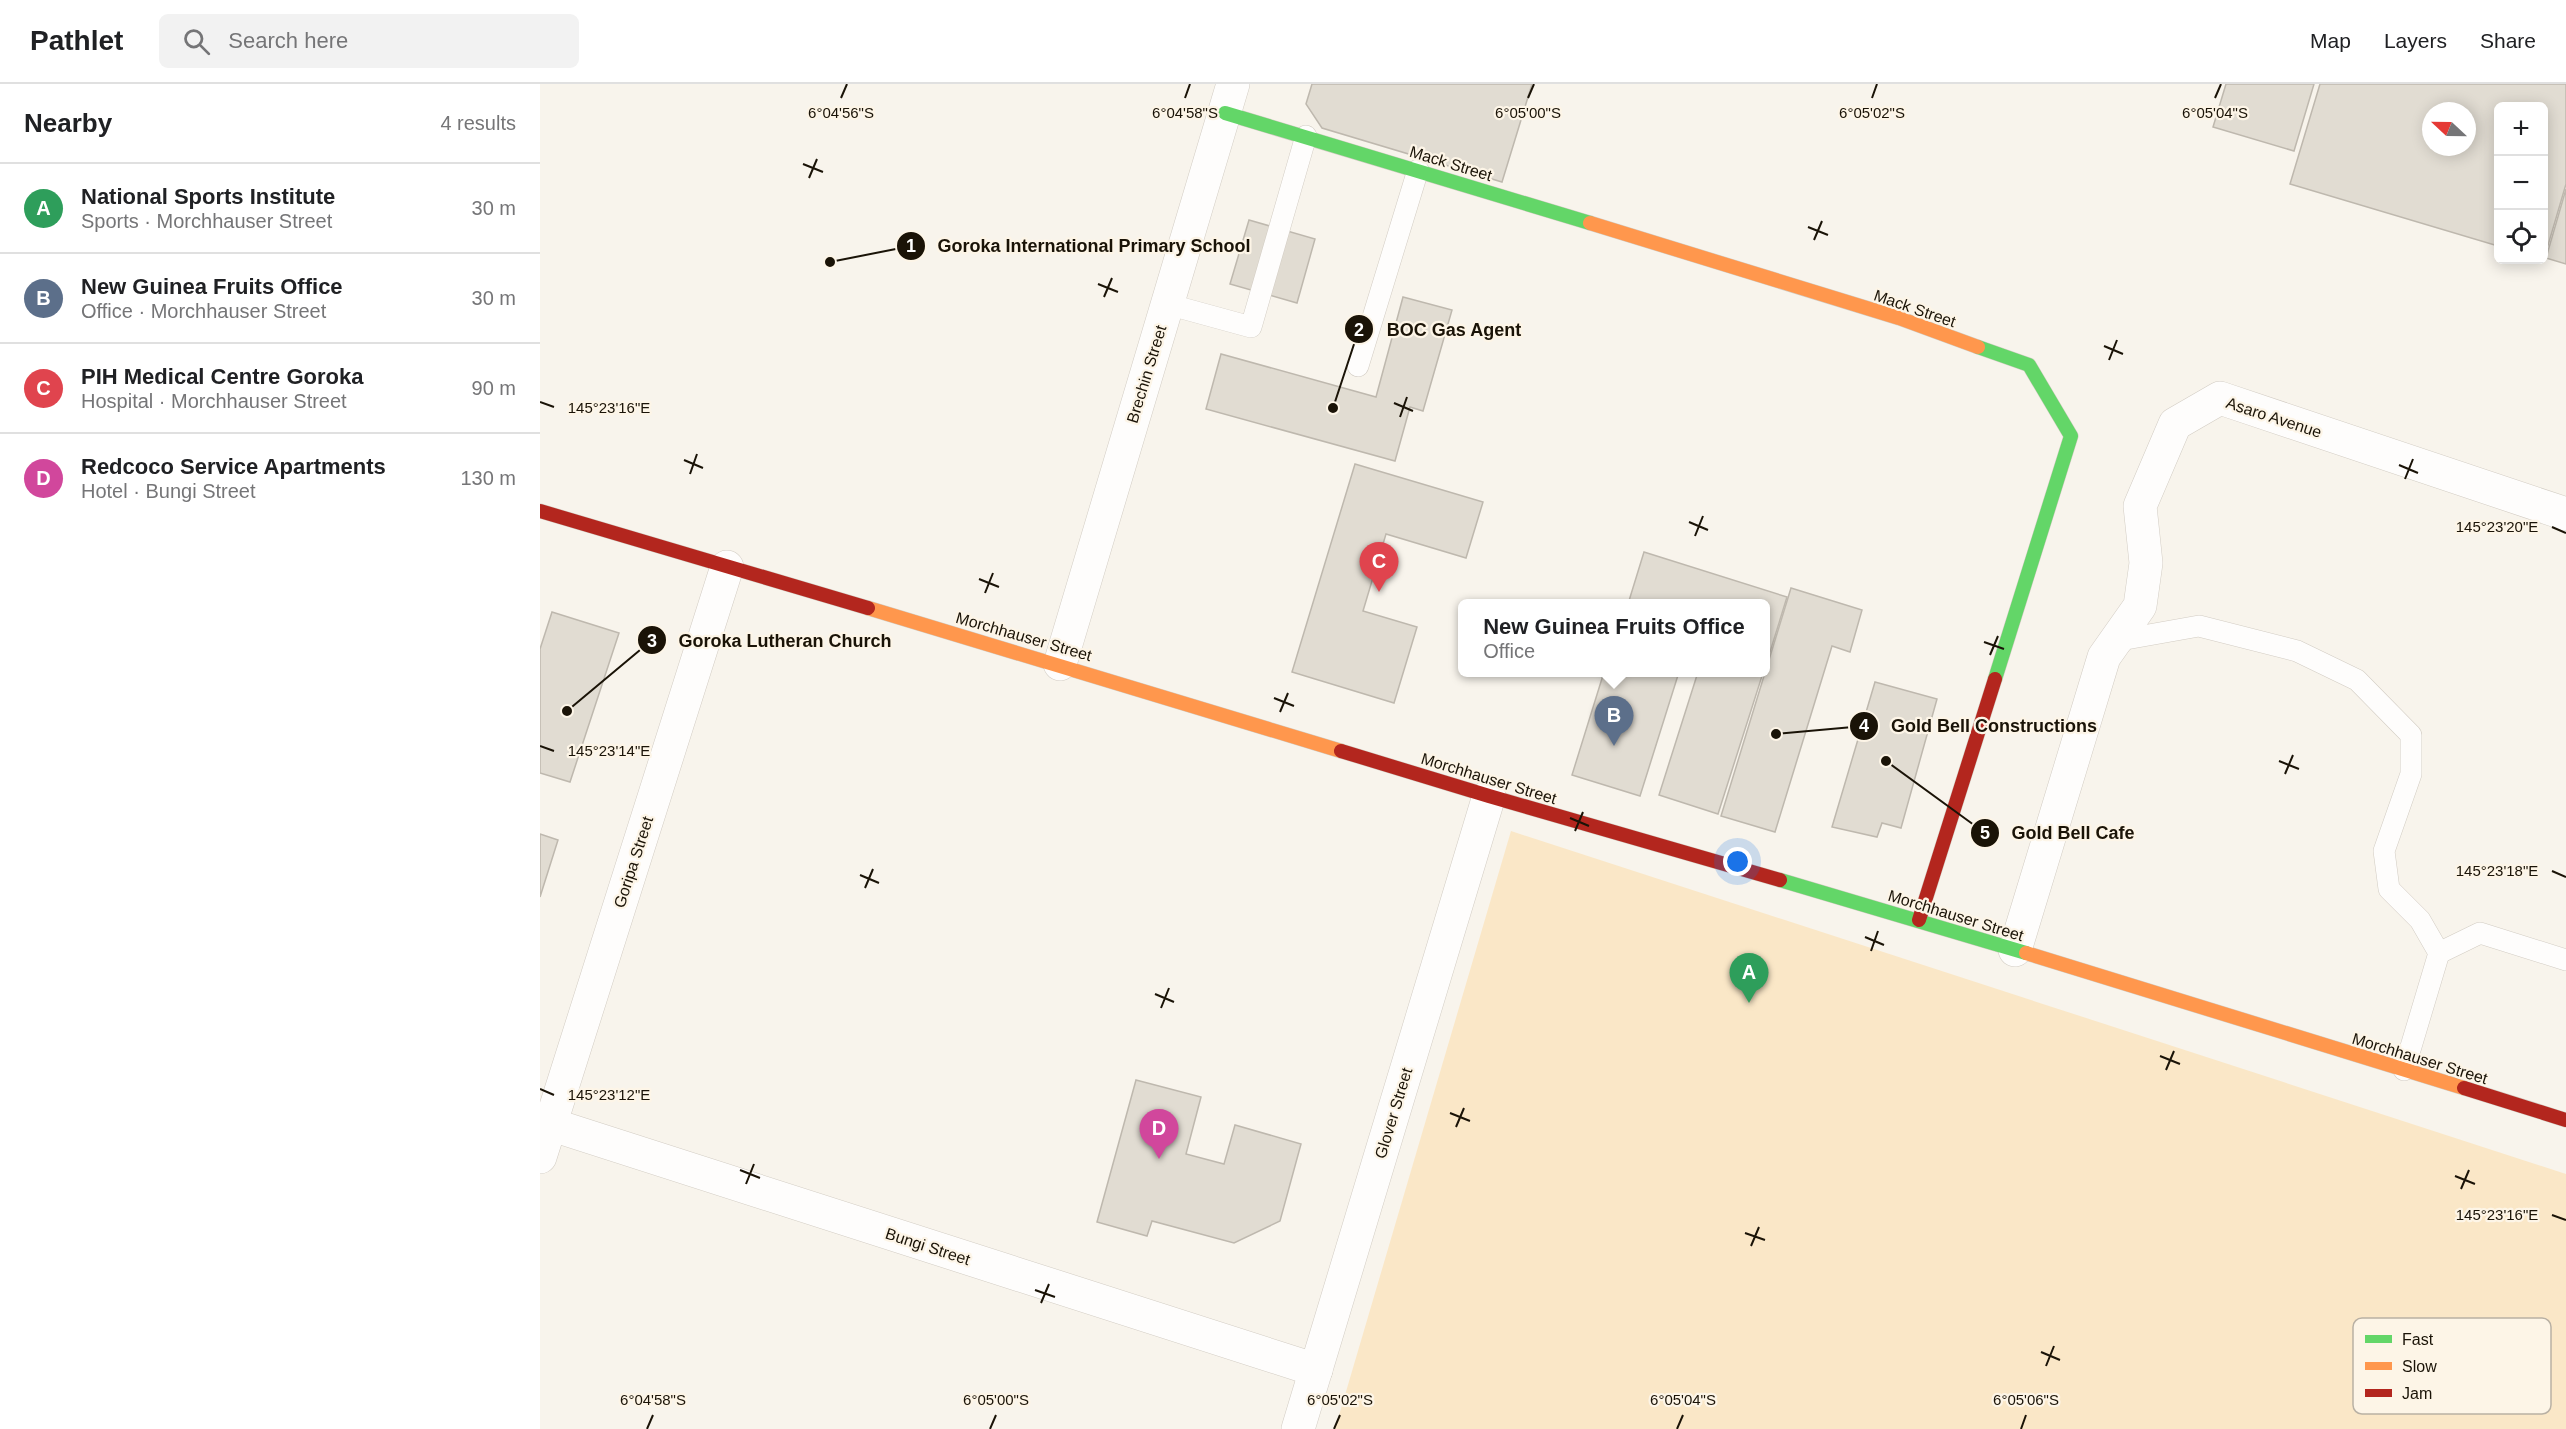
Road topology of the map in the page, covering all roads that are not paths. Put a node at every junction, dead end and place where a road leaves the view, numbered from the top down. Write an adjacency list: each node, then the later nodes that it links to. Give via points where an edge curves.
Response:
1 (1229, 98): 2 (street, Mack Street); 4 (street, Brechin Street)
2 (1306, 136): 3 (street, Mack Street); 4 (lane, via 1251,327)
3 (1418, 170): 5 (lane); 12 (street, Mack Street, via 1899,318 2029,365 2071,436)
4 (1167, 304): 10 (street, Brechin Street)
5 (1358, 366)
6 (540, 511): 8 (street, Morchhauser Street)
7 (2566, 514): 9 (street, Asaro Avenue, via 2220,398 2175,424 2140,506 2146,563 2140,606)
8 (727, 567): 10 (street, Morchhauser Street); 18 (street, Goripa Street)
9 (2104, 657): 13 (street, Asaro Avenue); 14 (lane, via 2126,639 2199,626 2297,651 2357,680 2410,735 2411,774 2384,851 2389,890 2420,920)
10 (1060, 664): 11 (street, Morchhauser Street)
11 (1489, 796): 12 (street, Morchhauser Street); 20 (street, Glover Street)
12 (1918, 920): 13 (street, Morchhauser Street)
13 (2015, 950): 16 (street, Morchhauser Street)
14 (2439, 953): 15 (lane, via 2480,933); 16 (lane)
15 (2566, 960)
16 (2404, 1070): 17 (street, Morchhauser Street)
17 (2566, 1120)
18 (545, 1123): 19 (street, Goripa Street); 20 (street, Bungi Street)
19 (540, 1157)
20 (1316, 1370): 21 (street, Glover Street)
21 (1298, 1429)

